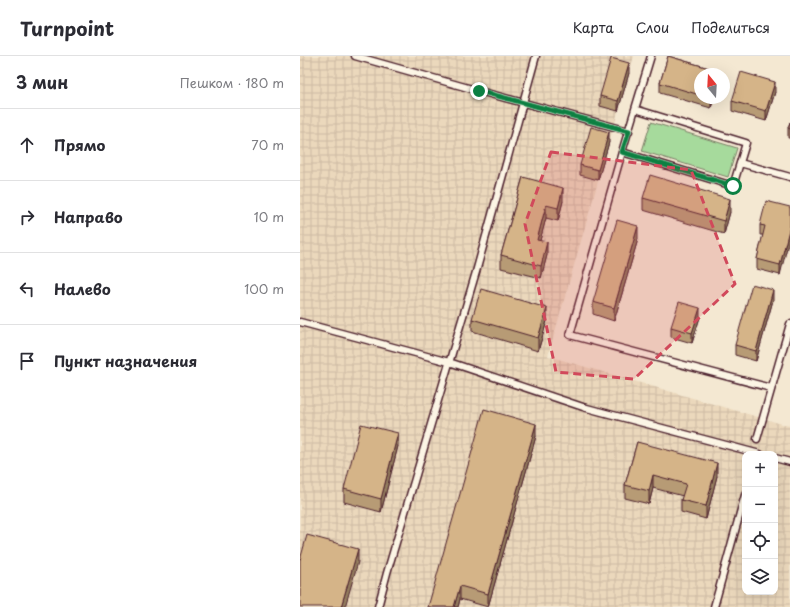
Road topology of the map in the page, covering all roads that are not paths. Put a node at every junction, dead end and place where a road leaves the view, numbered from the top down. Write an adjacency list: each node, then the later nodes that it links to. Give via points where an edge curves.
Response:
1 (355, 56): 4 (lane)
2 (536, 56): 4 (lane)
3 (651, 56): 5 (lane)
4 (522, 103): 6 (lane); 12 (lane)
5 (635, 109): 6 (lane); 8 (lane, via 746,143)
6 (629, 131): 7 (lane)
7 (622, 152): 8 (lane, via 733,186); 13 (lane, via 570,335)
8 (740, 163): 9 (lane)
9 (790, 177)
10 (300, 322): 12 (lane)
11 (790, 324): 13 (lane)
12 (449, 362): 15 (lane, via 583,407); 19 (lane)
13 (771, 388): 14 (lane)
14 (757, 439)
15 (749, 451)
16 (778, 459): 17 (lane)
17 (790, 462)
18 (742, 506): 20 (lane)
19 (378, 607)
20 (714, 607)

